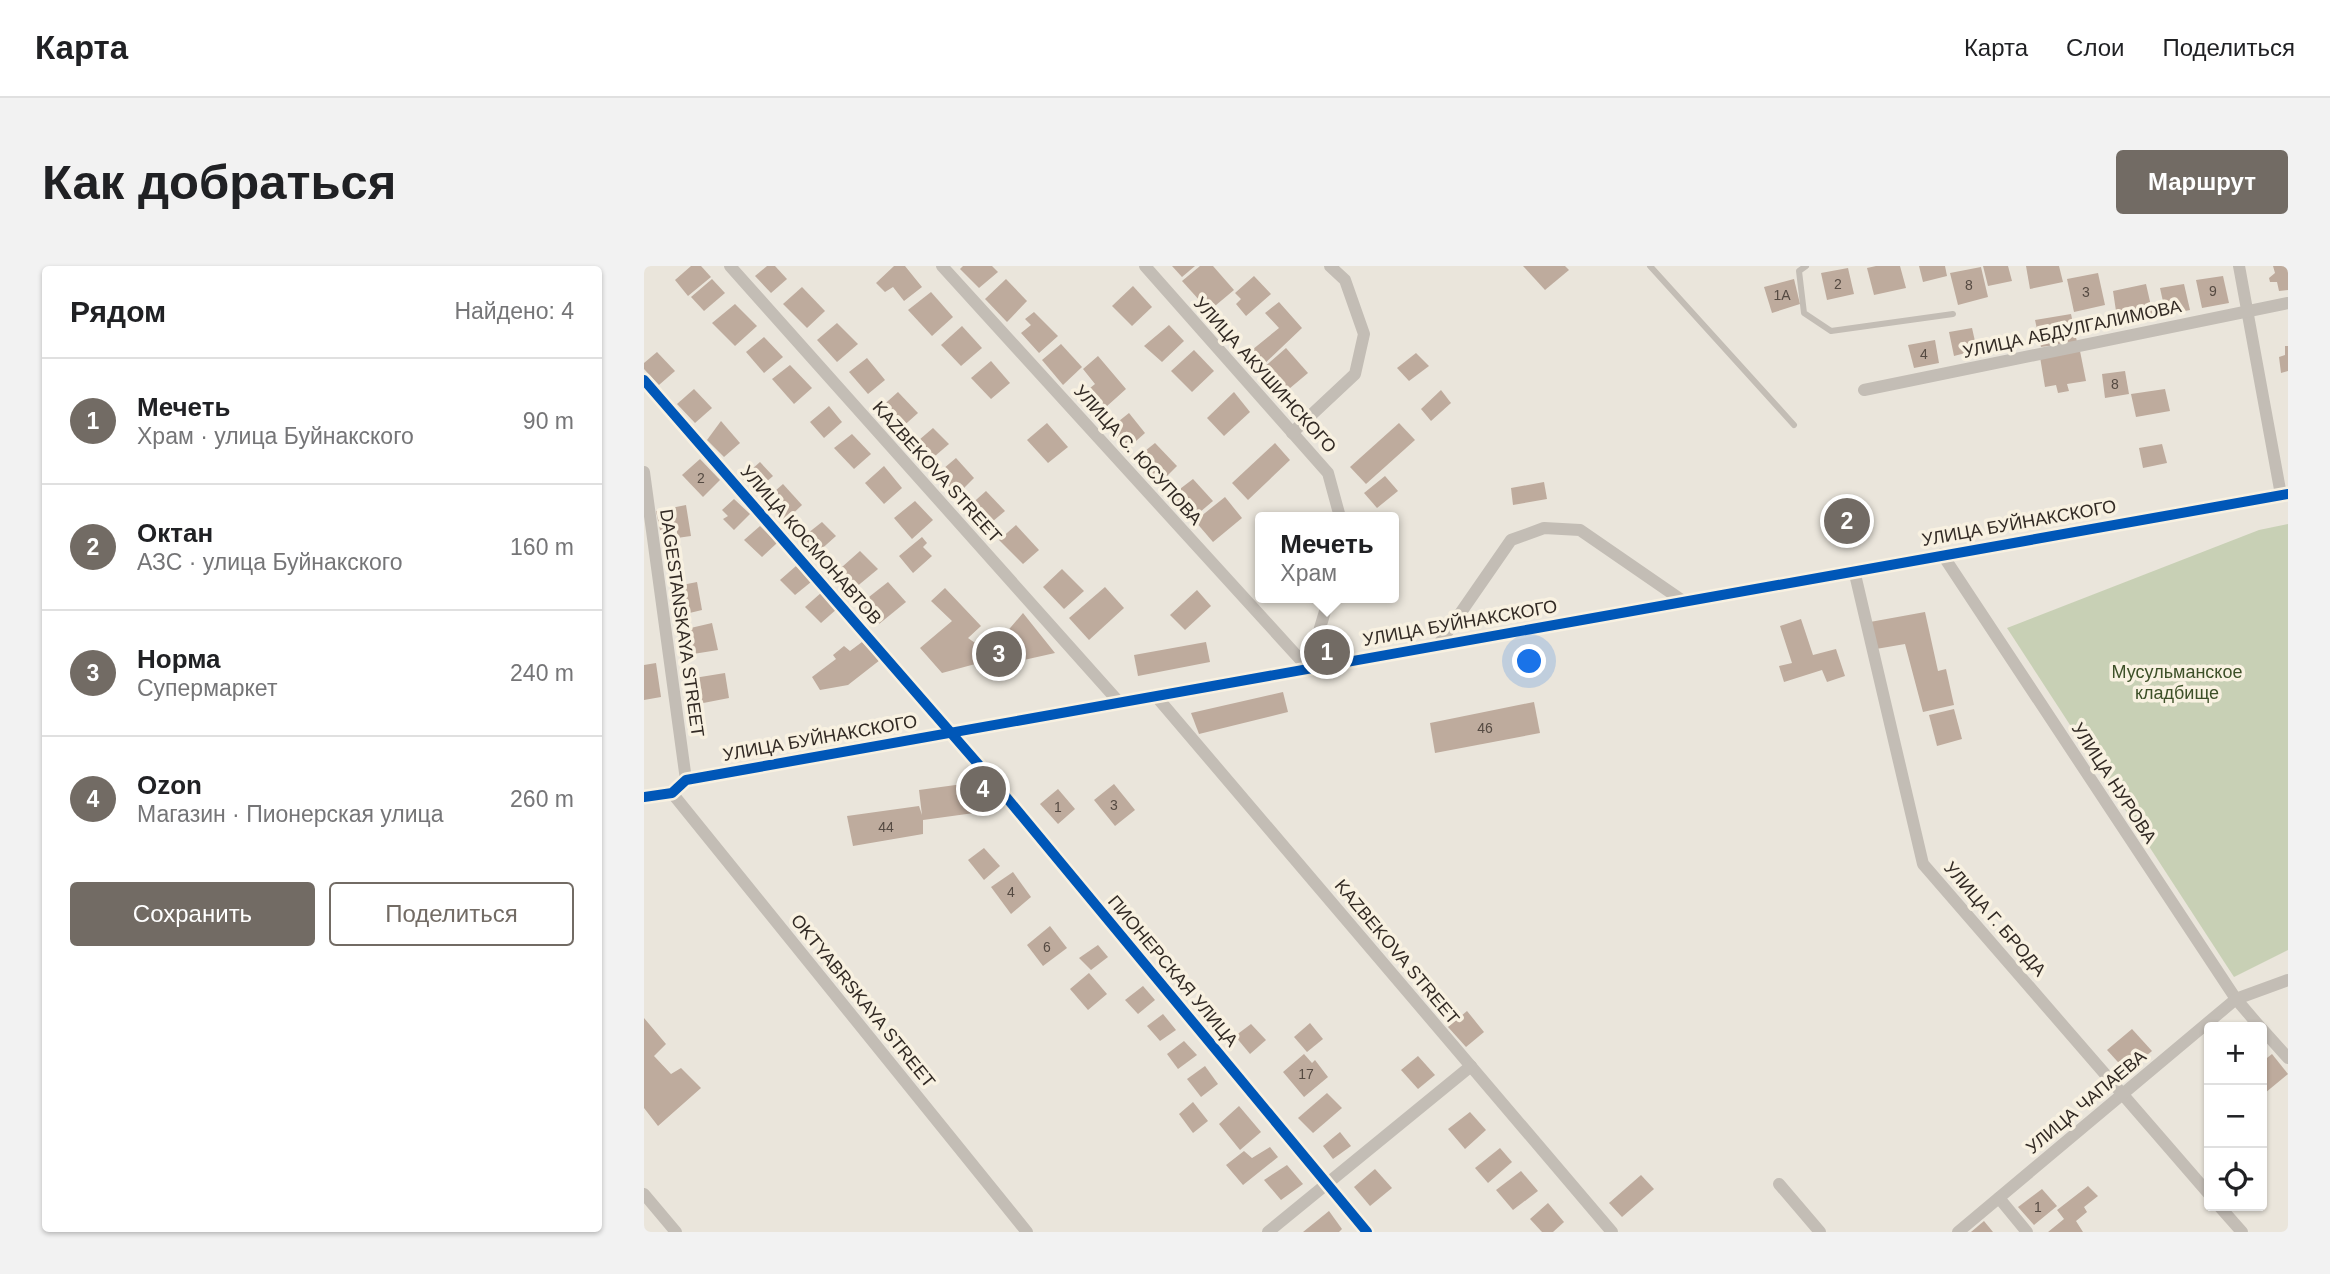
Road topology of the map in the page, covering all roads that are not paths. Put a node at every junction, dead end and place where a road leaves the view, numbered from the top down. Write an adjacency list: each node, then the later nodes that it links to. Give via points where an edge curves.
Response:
1 (730, 266): 25 (street, KAZBEKOVA STREET)
2 (942, 266): 23 (street, УЛИЦА С. ЮСУПОВА)
3 (1145, 266): 14 (street, УЛИЦА АКУШИНСКОГО)
4 (1330, 266): 14 (street, via 1345,280 1364,334 1354,374)
5 (1650, 266): 13 (lane)
6 (1806, 266): 10 (lane, via 1798,271 1804,313 1831,331)
7 (2239, 266): 9 (street)
8 (2288, 303): 9 (street, УЛИЦА АБДУЛГАЛИМОВА)
9 (2247, 311): 12 (street, УЛИЦА АБДУЛГАЛИМОВА); 16 (street)
10 (1953, 314)
11 (644, 380): 26 (street, УЛИЦА КОСМОНАВТОВ)
12 (1864, 390)
13 (1794, 425)
14 (1292, 433): 17 (street, УЛИЦА АКУШИНСКОГО, via 1328,473)
15 (644, 472): 27 (street, DAGESTANSKAYA STREET)
16 (2285, 495): 18 (street, УЛИЦА БУЙНАКСКОГО)
17 (1339, 512)
18 (1942, 554): 19 (street, УЛИЦА БУЙНАКСКОГО); 31 (street, УЛИЦА НУРОВА)
19 (1854, 570): 20 (street, УЛИЦА БУЙНАКСКОГО); 36 (street, УЛИЦА Г. БРОДА, via 1923,864)
20 (1683, 601): 22 (street, УЛИЦА БУЙНАКСКОГО); 22 (street, via 1580,530 1544,528 1510,540)
21 (1328, 603): 23 (street)
22 (1440, 644): 23 (street, УЛИЦА БУЙНАКСКОГО)
23 (1308, 668): 24 (street, УЛИЦА БУЙНАКСКОГО)
24 (1155, 695): 25 (street, УЛИЦА БУЙНАКСКОГО); 35 (street, KAZBEKOVA STREET)
25 (1118, 701): 26 (street, УЛИЦА БУЙНАКСКОГО)
26 (951, 732): 27 (street, УЛИЦА БУЙНАКСКОГО); 38 (street, ПИОНЕРСКАЯ УЛИЦА)
27 (686, 780): 28 (street)
28 (672, 793): 29 (street); 44 (street, OKTYABRSKAYA STREET)
29 (644, 797)
30 (2288, 981): 31 (street)
31 (2236, 999): 32 (street, УЛИЦА НУРОВА); 36 (street, УЛИЦА ЧАПАЕВА)
32 (2256, 1022)
33 (2267, 1035): 34 (street, УЛИЦА НУРОВА)
34 (2288, 1058)
35 (1471, 1066): 38 (street); 47 (street, KAZBEKOVA STREET)
36 (2123, 1093): 39 (street, УЛИЦА Г. БРОДА); 41 (street, УЛИЦА ЧАПАЕВА)
37 (1779, 1184): 48 (street)
38 (1326, 1185): 45 (street); 46 (street, ПИОНЕРСКАЯ УЛИЦА)
39 (2204, 1188)
40 (644, 1194): 43 (street)
41 (1999, 1198): 49 (street, УЛИЦА ЧАПАЕВА); 50 (street)
42 (2223, 1211): 51 (street)
43 (676, 1232)
44 (1027, 1232)
45 (1268, 1232)
46 (1367, 1232)
47 (1612, 1232)
48 (1820, 1232)
49 (1958, 1232)
50 (2027, 1232)
51 (2242, 1232)

